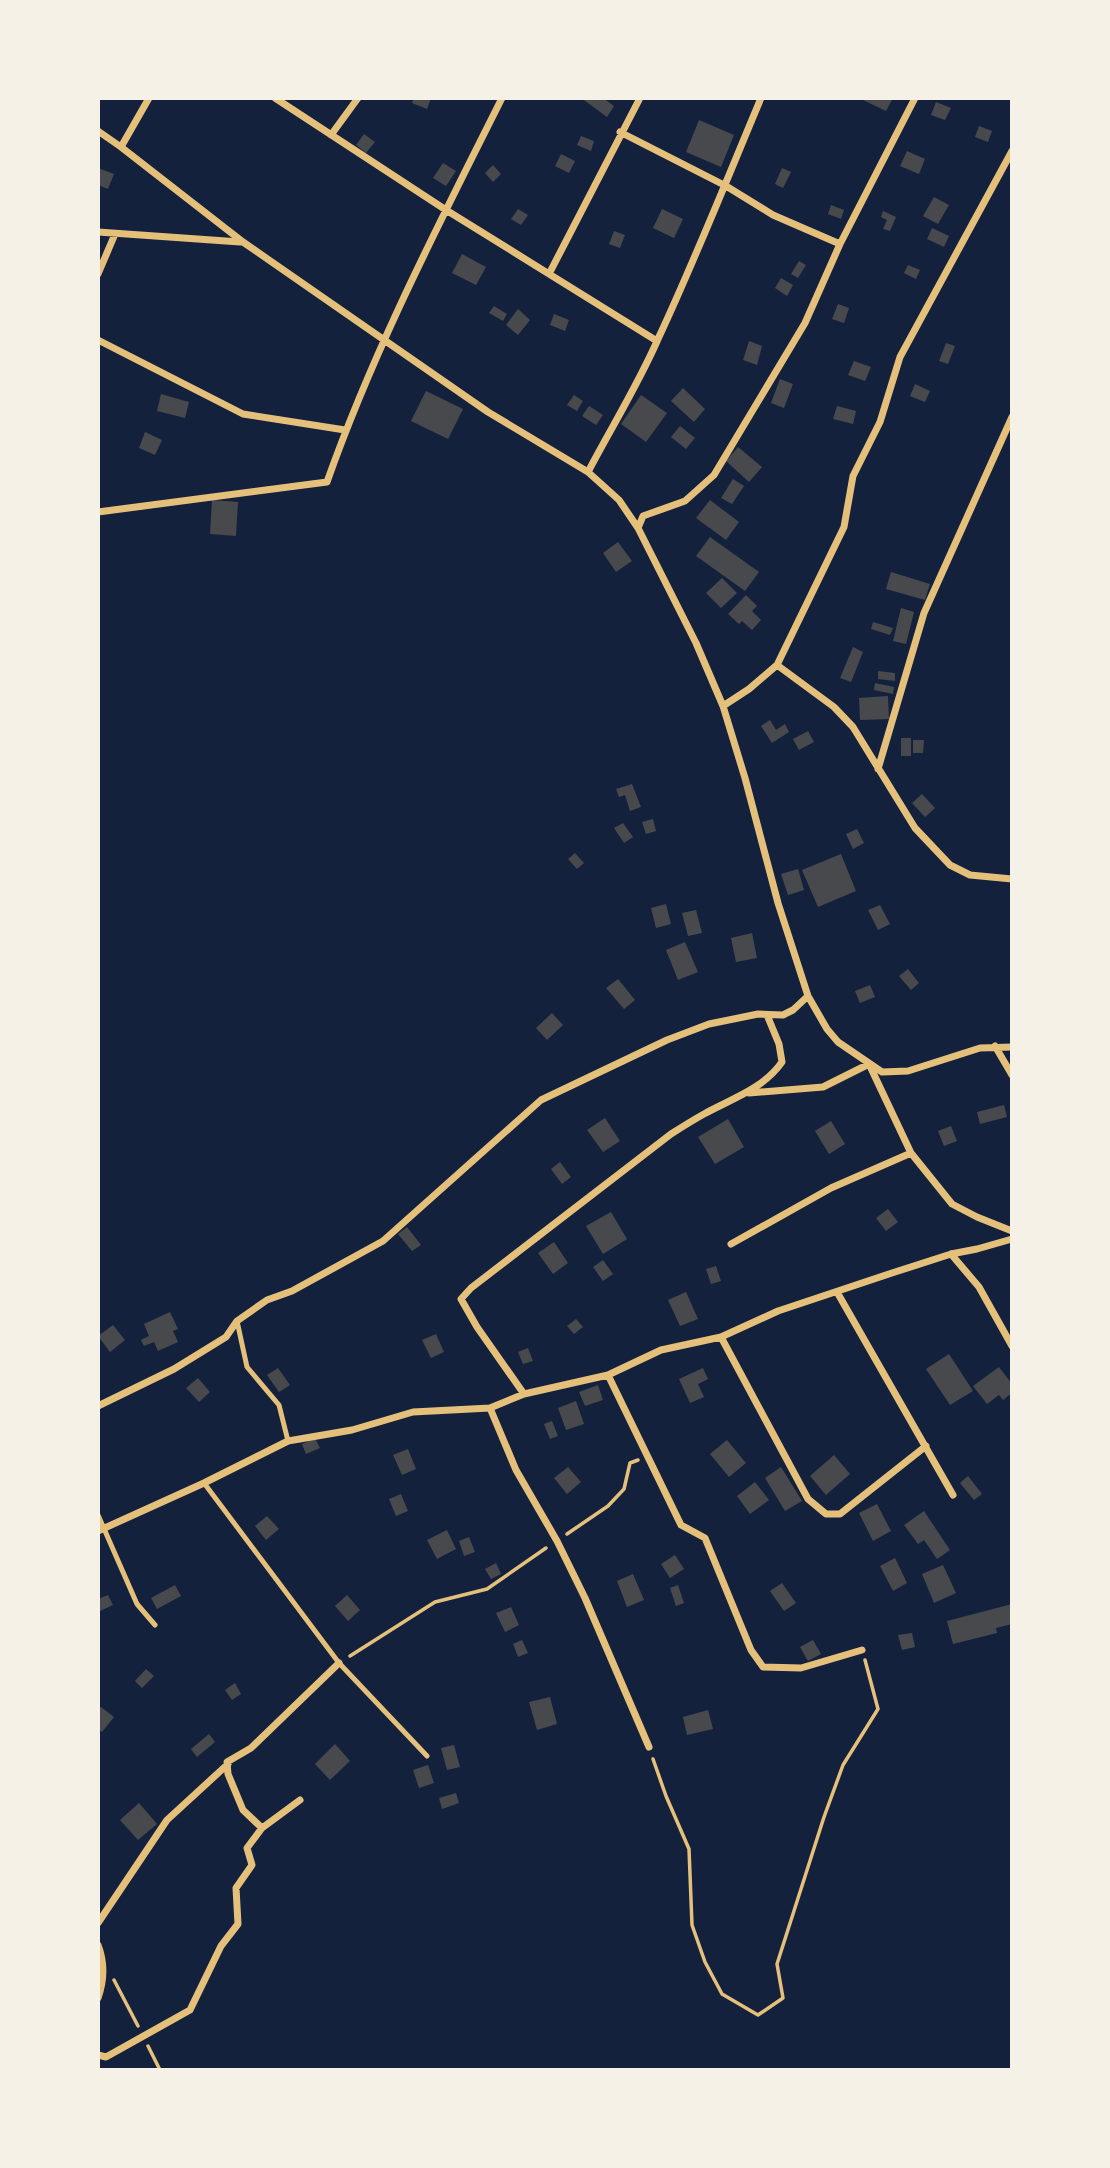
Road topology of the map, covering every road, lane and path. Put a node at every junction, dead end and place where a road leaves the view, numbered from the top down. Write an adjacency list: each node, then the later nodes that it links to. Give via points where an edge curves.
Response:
1 (149, 98): 11 (street)
2 (275, 98): 10 (street)
3 (358, 98): 10 (street)
4 (502, 98): 14 (street)
5 (640, 98): 9 (street)
6 (761, 98): 13 (street)
7 (915, 98): 18 (street)
8 (98, 131): 11 (street)
9 (620, 132): 13 (street); 20 (street)
10 (331, 135): 14 (street)
11 (121, 147): 17 (street)
12 (1012, 151): 29 (street, via 900,357 880,422 853,476 844,527)
13 (726, 186): 18 (street, via 773,215); 23 (street)
14 (446, 210): 20 (street); 22 (street)
15 (98, 232): 16 (street)
16 (115, 233): 17 (street); 19 (street)
17 (243, 242): 22 (street)
18 (840, 244): 28 (street, via 805,323 714,475 685,501 643,516)
19 (98, 274)
20 (549, 274): 23 (street)
21 (98, 340): 25 (street, via 243,414)
22 (384, 341): 25 (street); 26 (street, via 488,412)
23 (657, 341): 26 (street)
24 (1012, 417): 31 (street, via 924,613)
25 (345, 430): 27 (street, via 327,482)
26 (588, 472): 28 (street, via 619,500)
27 (98, 512)
28 (638, 528): 30 (street)
29 (777, 665): 30 (street); 31 (street, via 834,707 853,727)
30 (723, 706): 33 (street)
31 (878, 769): 32 (street, via 915,828 950,865 970,875)
32 (1012, 878)
33 (808, 996): 34 (street, via 783,1015); 37 (street, via 838,1042)
34 (767, 1015): 39 (street, via 782,1062); 46 (street, via 699,1028 667,1040 541,1100 383,1241 267,1300)
35 (995, 1046): 36 (street); 37 (street, via 908,1070 882,1072); 38 (street)
36 (1012, 1047)
37 (869, 1063): 39 (street, via 823,1087); 40 (street)
38 (1012, 1075)
39 (748, 1093): 50 (street, via 671,1134 461,1299)
40 (911, 1153): 41 (street, via 951,1204); 43 (street, via 831,1188)
41 (1012, 1231)
42 (1012, 1239): 44 (street)
43 (731, 1244)
44 (951, 1254): 45 (street); 48 (street, via 979,1287)
45 (837, 1292): 47 (street, via 778,1311); 54 (street)
46 (237, 1321): 51 (street, via 226,1338); 53 (lane, via 247,1367 279,1405)
47 (721, 1337): 49 (street, via 661,1350); 54 (street, via 808,1499 826,1514 840,1514)
48 (1012, 1346)
49 (608, 1375): 50 (street); 55 (street)
50 (524, 1394): 52 (street)
51 (98, 1406)
52 (490, 1408): 53 (street, via 413,1412 352,1430); 60 (street, via 516,1470)
53 (288, 1441): 56 (street)
54 (926, 1446): 57 (street)
55 (648, 1457): 60 (path, via 630,1462 624,1489 608,1506); 62 (street, via 681,1525 705,1538 762,1667 801,1668)
56 (204, 1483): 59 (street); 63 (lane)
57 (953, 1495)
58 (98, 1515): 59 (lane)
59 (101, 1530): 61 (lane, via 137,1604)
60 (557, 1541): 63 (path, via 487,1589 436,1602); 64 (street)
61 (155, 1625)
62 (862, 1650): 64 (path, via 878,1709 844,1765 824,1817 777,1964 783,1998 758,2015 722,1994 705,1962 692,1925 689,1849)
63 (339, 1663): 65 (lane); 66 (street, via 251,1748)
64 (649, 1747)
65 (428, 1756)
66 (228, 1764): 68 (street, via 243,1810); 69 (street, via 167,1821)
67 (300, 1800): 68 (street)
68 (262, 1828): 73 (street, via 247,1848 252,1865 236,1888 238,1924 190,2010)
69 (98, 1923)
70 (98, 1945): 71 (street)
71 (104, 1960): 72 (street); 73 (path)
72 (98, 1998)
73 (143, 2037): 74 (street, via 106,2057); 75 (path)
74 (98, 2055)
75 (160, 2070)

